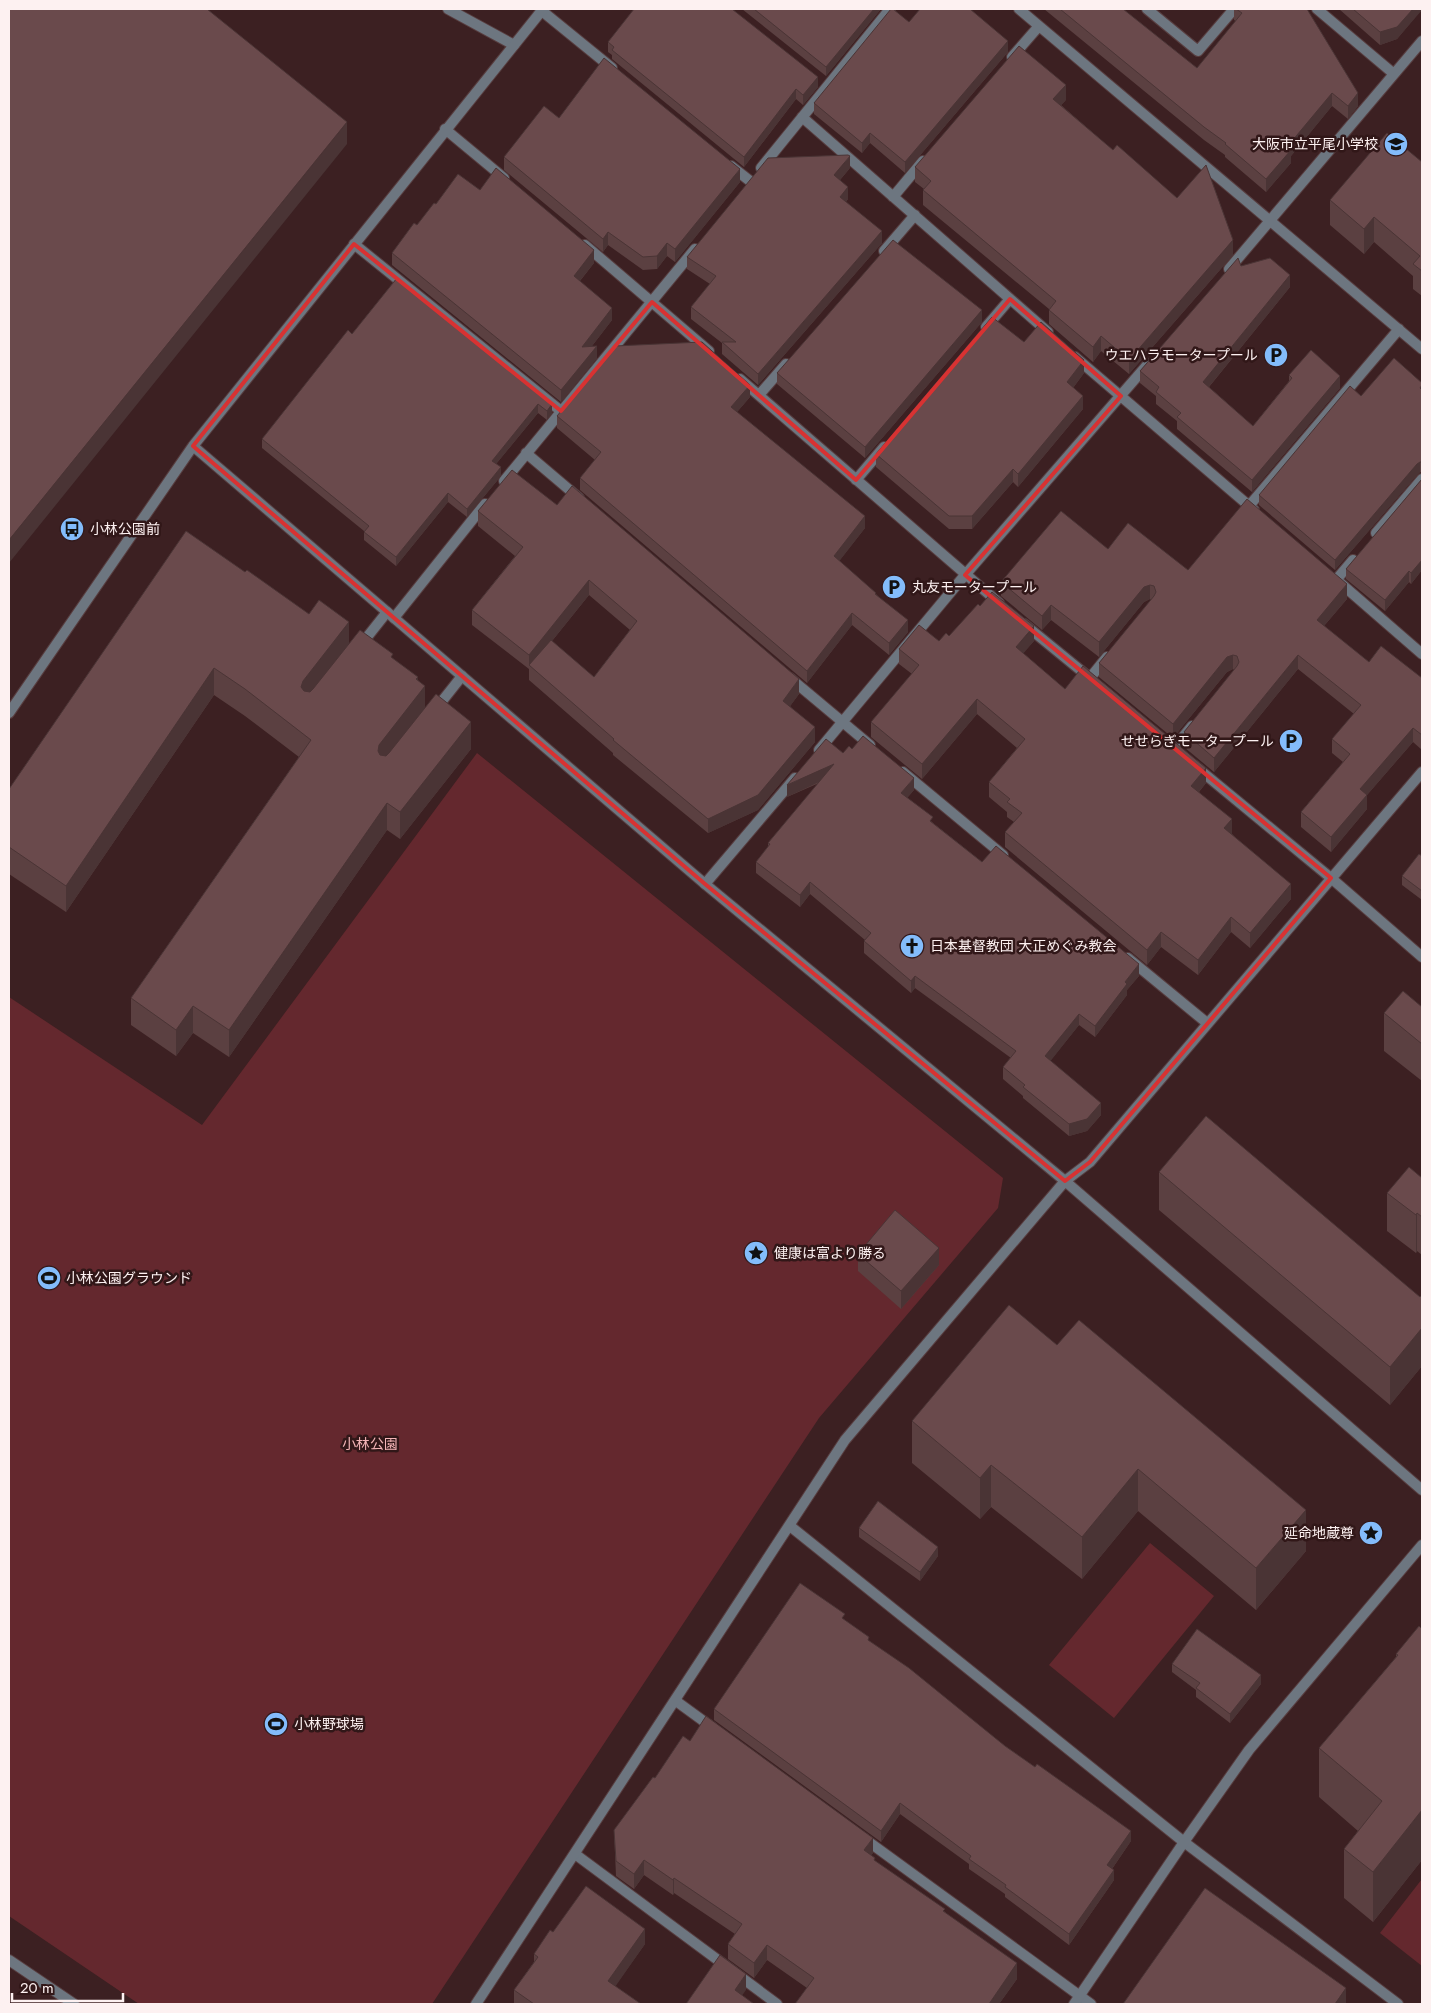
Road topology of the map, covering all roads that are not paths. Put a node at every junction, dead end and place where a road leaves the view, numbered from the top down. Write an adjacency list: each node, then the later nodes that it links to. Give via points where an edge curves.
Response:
1 (448, 9): 10 (street)
2 (890, 9): 14 (street, via 823,82)
3 (1019, 9): 8 (street)
4 (1147, 9): 5 (street, via 1198,51)
5 (1234, 9)
6 (1317, 9): 13 (street)
7 (542, 10): 10 (street); 12 (street)
8 (1039, 26): 11 (street); 21 (street)
9 (1422, 41): 13 (street)
10 (514, 45): 15 (street)
11 (1007, 63)
12 (619, 74)
13 (1394, 74): 21 (street)
14 (802, 117): 17 (street, via 747,185); 19 (street)
15 (446, 129): 18 (street); 24 (street)
16 (931, 152): 19 (street)
17 (726, 162)
18 (514, 187)
19 (893, 197): 20 (street)
20 (915, 216): 25 (street); 27 (street)
21 (1270, 221): 26 (street); 29 (street)
22 (575, 238): 28 (street)
23 (701, 241): 28 (street)
24 (354, 244): 40 (street); 42 (street)
25 (876, 260)
26 (1221, 280)
27 (1010, 299): 30 (street); 31 (street)
28 (652, 302): 35 (street); 40 (street)
29 (1399, 330): 32 (street); 47 (street)
30 (978, 337)
31 (1054, 338)
32 (1422, 349)
33 (1069, 351): 39 (street)
34 (1158, 352): 39 (street)
35 (716, 358)
36 (792, 358): 38 (street)
37 (730, 370): 38 (street)
38 (759, 395): 45 (street)
39 (1121, 396): 47 (street); 49 (street)
40 (561, 411): 43 (street)
41 (888, 443): 45 (street)
42 (193, 446): 50 (street); 56 (street)
43 (526, 453): 46 (street); 50 (street)
44 (1422, 479): 52 (street, via 1364,547 1333,577)
45 (856, 480): 49 (street)
46 (586, 505)
47 (1249, 506): 48 (street)
48 (1263, 518)
49 (965, 575): 51 (street, via 1094,681); 59 (street)
50 (390, 615): 53 (street); 55 (street)
51 (1114, 649)
52 (1422, 654)
53 (350, 658)
54 (782, 671): 59 (street)
55 (462, 676): 58 (street); 65 (street)
56 (9, 713)
57 (1197, 719): 64 (street, via 1177,751)
58 (426, 722)
59 (842, 722): 60 (street); 65 (street)
60 (880, 754)
61 (896, 766): 63 (street)
62 (1422, 772): 64 (street)
63 (1009, 860)
64 (1331, 878): 67 (street); 68 (street)
65 (705, 884): 69 (street)
66 (1123, 954): 68 (street)
67 (1422, 957)
68 (1207, 1023): 69 (street, via 1090,1162)
69 (1065, 1181): 70 (street); 71 (street, via 845,1440)
70 (1422, 1490)
71 (790, 1526): 73 (street); 76 (street)
72 (1422, 1545): 76 (street, via 1249,1750)
73 (676, 1701): 74 (street); 77 (street)
74 (723, 1736)
75 (850, 1828): 79 (street)
76 (1184, 1842): 79 (street); 84 (street)
77 (575, 1854): 81 (street); 82 (street)
78 (9, 1960): 80 (street)
79 (1077, 2000): 83 (street)
80 (74, 2004)
81 (476, 2004)
82 (777, 2004)
83 (1091, 2004)
84 (1398, 2004)

